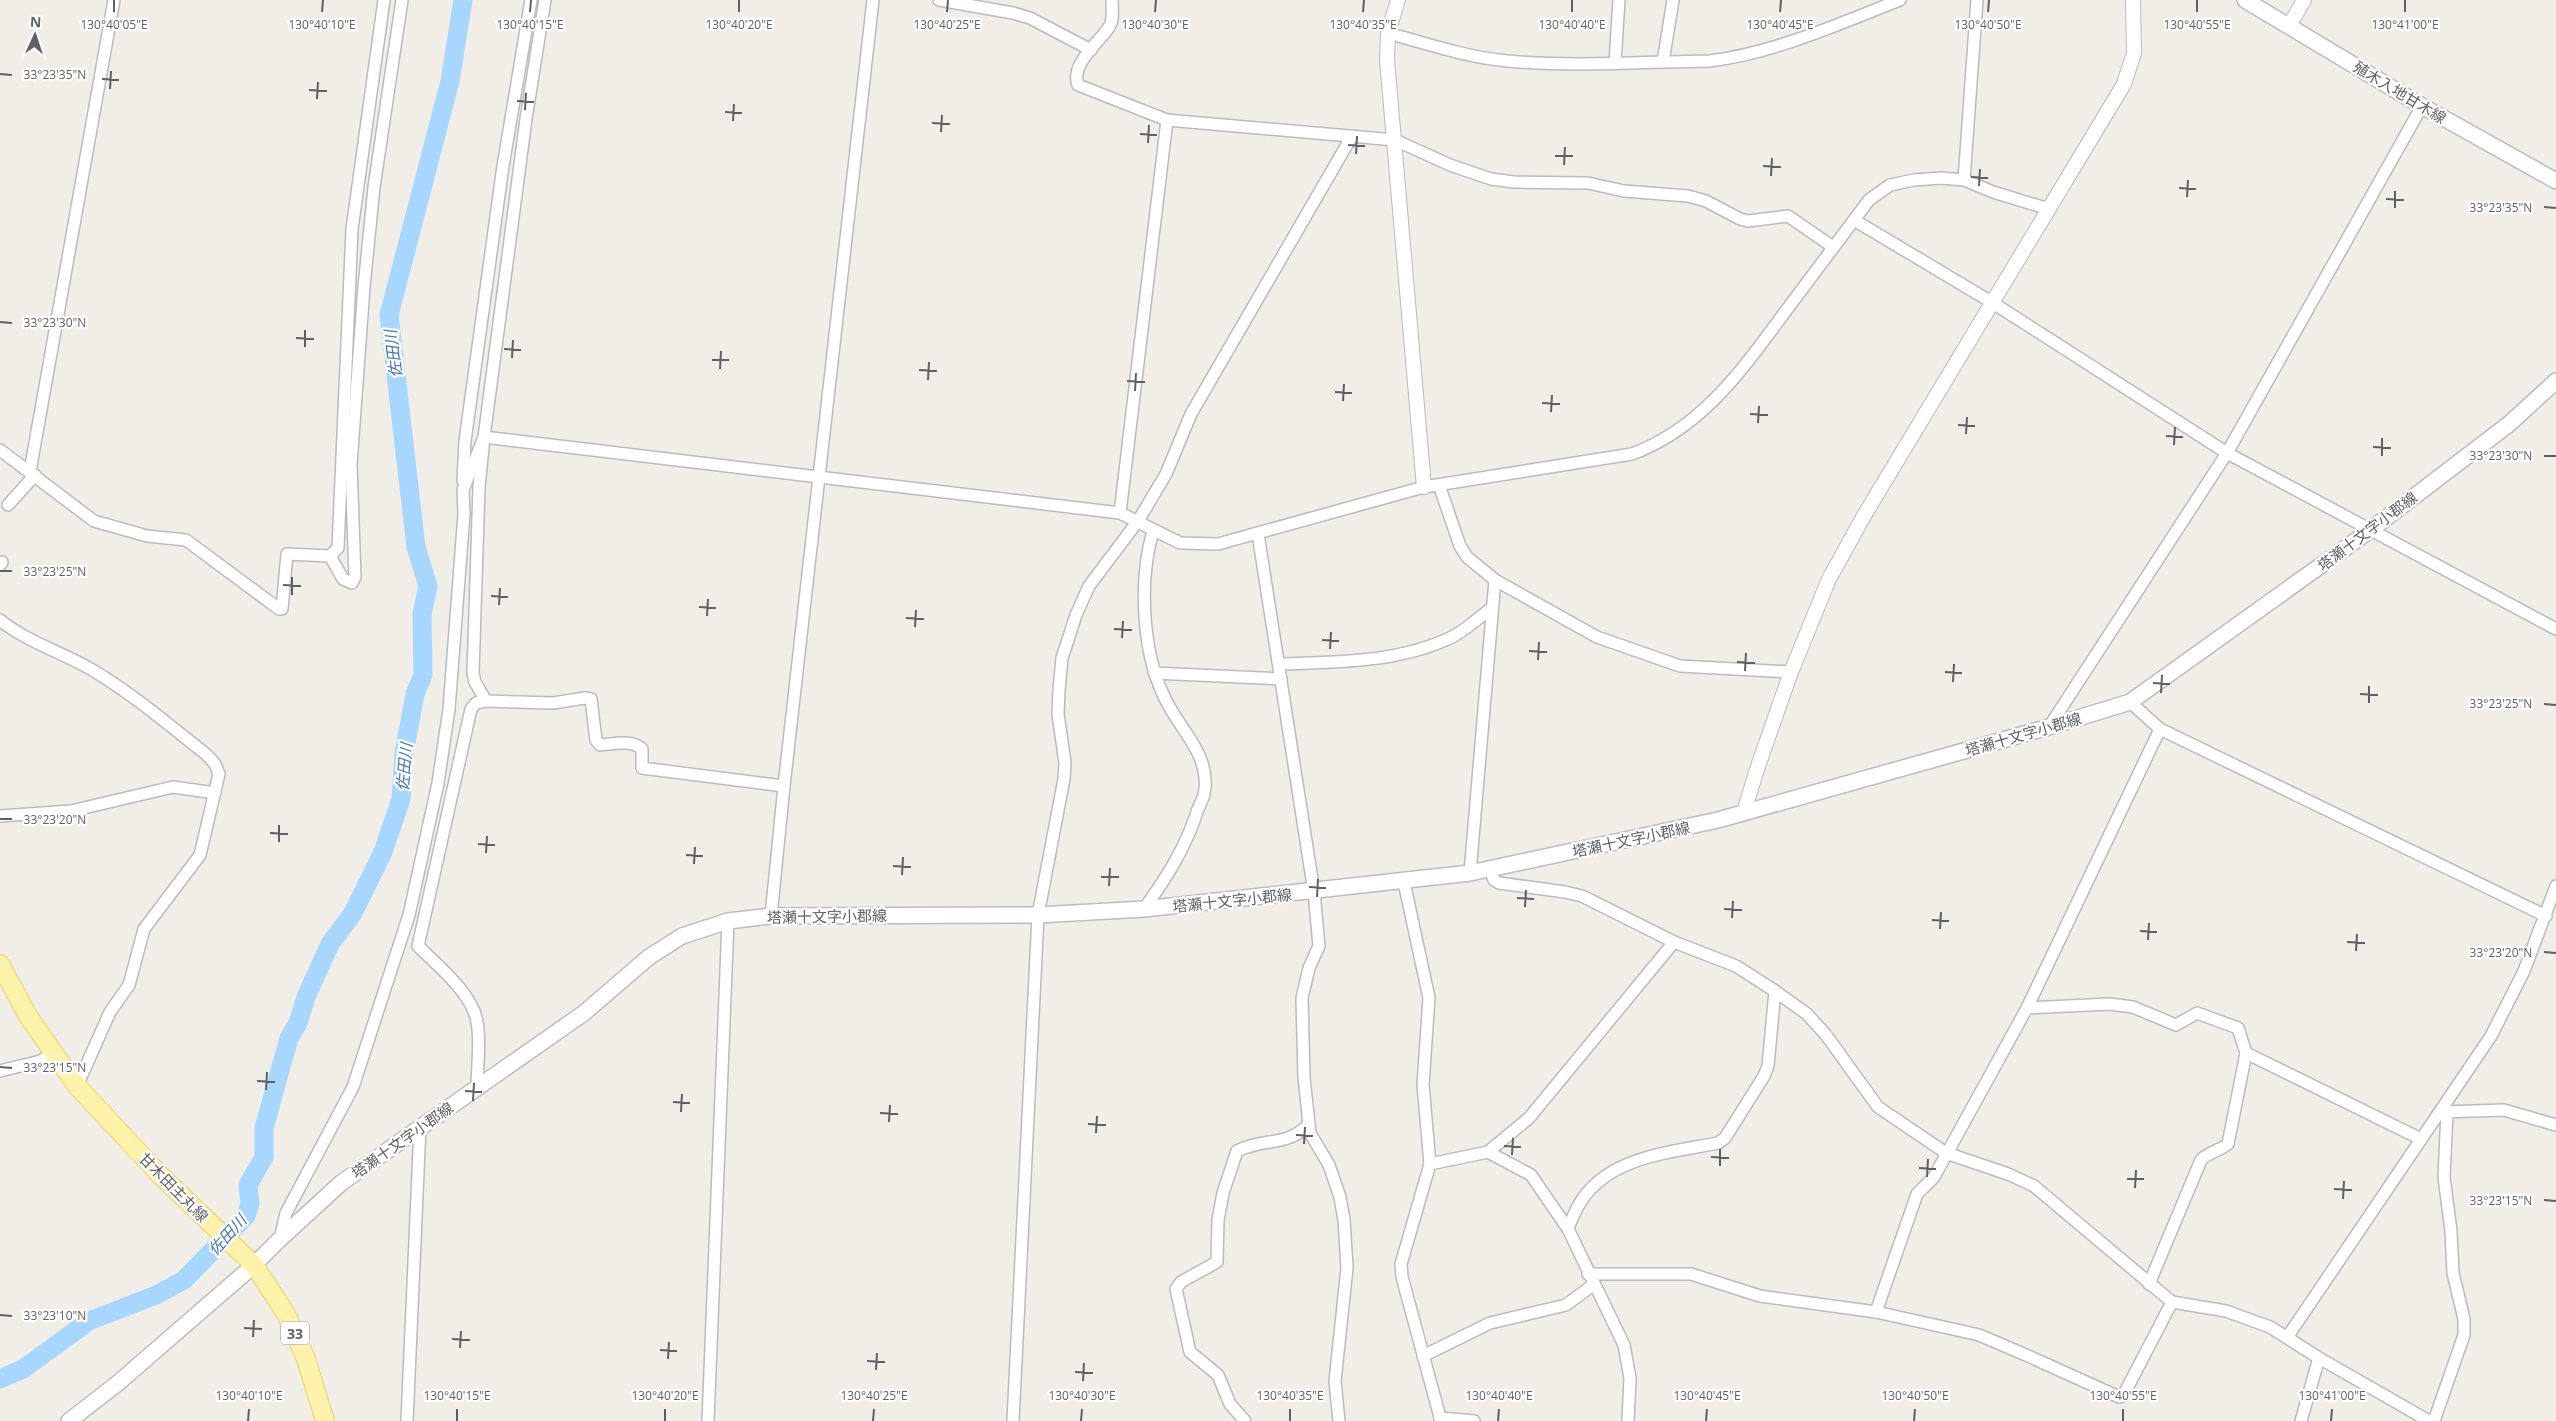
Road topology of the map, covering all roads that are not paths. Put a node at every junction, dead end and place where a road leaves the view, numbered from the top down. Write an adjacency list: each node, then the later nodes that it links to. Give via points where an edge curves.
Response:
1 (114, 0): 36 (street)
2 (383, 0): 47 (street, via 352,229 338,548)
3 (402, 0): 47 (street, via 374,187 364,287 351,464 355,577 352,583 342,579)
4 (532, 0): 40 (street, via 503,166 465,442)
5 (545, 0): 33 (street)
6 (873, 0): 37 (street)
7 (938, 0): 19 (street, via 1030,18)
8 (1112, 0): 19 (street, via 1110,27)
9 (1398, 0): 18 (street)
10 (1619, 0): 21 (street)
11 (1673, 0): 20 (street)
12 (1900, 0): 20 (street, via 1823,30 1732,58)
13 (1977, 0): 26 (street)
14 (2133, 0): 28 (street, via 2134,53 2124,84)
15 (2245, 0): 17 (main road, 殖木入地甘木線)
16 (2304, 0): 17 (street)
17 (2289, 26): 22 (main road, 殖木入地甘木線)
18 (1388, 33): 21 (street, via 1506,61); 25 (street, via 1387,60)
19 (1091, 50): 23 (street, via 1080,65 1078,85)
20 (1664, 62): 21 (street)
21 (1615, 63)
22 (2422, 106): 27 (main road, 殖木入地甘木線); 35 (street)
23 (1167, 120): 24 (street); 42 (street)
24 (1352, 136): 25 (street); 43 (street, via 1191,414 1166,474)
25 (1396, 140): 30 (street, via 1491,178 1514,182 1588,182 1624,191 1688,196 1748,221 1788,216); 39 (street)
26 (1964, 180): 28 (street); 29 (street, via 1914,180 1890,185 1869,200)
27 (2556, 181)
28 (2049, 209): 31 (street)
29 (1854, 220): 30 (street); 31 (street)
30 (1833, 247): 38 (street, via 1737,377 1680,431 1632,454)
31 (1993, 303): 35 (street); 53 (street, via 1829,580)
32 (2556, 381): 45 (main road, 塔瀬十文字小郡線, via 2509,424)
33 (484, 437): 37 (street); 40 (street); 56 (street, via 479,487 473,672)
34 (0, 450): 36 (street)
35 (2227, 453): 45 (street); 58 (street)
36 (32, 473): 41 (street); 47 (street, via 94,521 147,536 186,540 280,609 287,554)
37 (820, 476): 42 (street); 60 (street)
38 (1439, 485): 39 (street); 48 (street, via 1460,546 1467,557)
39 (1424, 488): 46 (street)
40 (463, 490): 92 (street, via 464,514 449,709 438,783 409,915 353,1086 286,1214)
41 (8, 505)
42 (1120, 513): 43 (street)
43 (1138, 521): 44 (street); 70 (street, via 1089,586 1062,658 1058,714 1064,779)
44 (1153, 531): 46 (street, via 1180,543 1195,545 1218,544); 54 (street, via 1145,574 1149,652)
45 (2369, 531): 51 (street); 57 (main road, 塔瀬十文字小郡線)
46 (1258, 534): 52 (street)
47 (330, 556)
48 (1495, 580): 49 (street); 53 (street, via 1597,637 1680,666)
49 (1492, 608): 52 (street, via 1453,636 1414,652 1356,661); 65 (street)
50 (0, 620): 61 (street, via 15,632 93,670 207,755 218,769)
51 (2556, 629)
52 (1279, 664): 55 (street)
53 (1791, 672): 62 (street)
54 (1154, 673): 55 (street); 69 (street, via 1169,706 1199,752 1205,788 1191,832 1176,864)
55 (1281, 679): 68 (street)
56 (486, 701): 60 (street, via 552,703 591,699 596,740 600,745 638,745 642,749 642,768); 82 (street, via 471,709 418,946 446,972 469,1003 477,1021)
57 (2130, 702): 58 (main road, 塔瀬十文字小郡線); 59 (street)
58 (2049, 727): 62 (main road, 塔瀬十文字小郡線)
59 (2160, 729): 72 (street); 77 (street)
60 (784, 786): 71 (street)
61 (214, 792): 63 (street, via 173,787 71,811); 81 (street, via 200,855 144,930 129,985 110,1012)
62 (1744, 812): 64 (main road, 塔瀬十文字小郡線)
63 (0, 816)
64 (1490, 869): 65 (main road, 塔瀬十文字小郡線); 74 (street, via 1494,880 1499,883 1582,896)
65 (1470, 873): 66 (main road, 塔瀬十文字小郡線)
66 (1404, 882): 68 (main road, 塔瀬十文字小郡線); 90 (street, via 1429,998 1423,1085)
67 (2556, 886): 72 (street)
68 (1314, 892): 69 (main road, 塔瀬十文字小郡線); 84 (street, via 1320,946 1306,982 1302,1020)
69 (1144, 909): 70 (main road, 塔瀬十文字小郡線)
70 (1038, 915): 71 (main road, 塔瀬十文字小郡線); 106 (street)
71 (771, 916): 73 (main road, 塔瀬十文字小郡線)
72 (2546, 916): 83 (street, via 2514,994 2492,1036)
73 (728, 921): 82 (main road, 塔瀬十文字小郡線, via 682,936 650,957 584,1013); 105 (street)
74 (1674, 942): 76 (street, via 1736,966); 88 (street, via 1529,1118)
75 (0, 964): 78 (main road, 甘木田主丸線 / 33)
76 (1775, 991): 89 (street, via 1807,1014 1826,1035 1878,1107); 91 (street, via 1768,1066 1725,1138 1718,1143 1632,1161 1611,1171 1582,1200)
77 (2028, 1008): 79 (street, via 2109,1004 2133,1008 2176,1025 2197,1013 2238,1028); 89 (street)
78 (52, 1052): 80 (street, via 41,1061); 81 (main road, 甘木田主丸線 / 33)
79 (2246, 1053): 87 (street); 95 (street, via 2228,1144 2206,1154 2201,1160)
80 (0, 1071)
81 (77, 1086): 93 (main road, 甘木田主丸線 / 33, via 160,1175)
82 (477, 1088): 86 (main road, 塔瀬十文字小郡線)
83 (2444, 1112): 85 (street, via 2504,1110); 87 (street); 113 (street, via 2444,1177 2453,1272 2464,1319 2464,1335)
84 (1308, 1125): 107 (street, via 1292,1138 1259,1143 1237,1151 1218,1220 1217,1262 1180,1282 1176,1289 1190,1352 1218,1375 1230,1404); 108 (street, via 1334,1178 1344,1220 1346,1275 1335,1382)
85 (2556, 1126)
86 (420, 1127): 92 (main road, 塔瀬十文字小郡線, via 341,1183); 104 (street)
87 (2422, 1139): 98 (street)
88 (1488, 1152): 90 (street); 91 (street, via 1531,1175)
89 (1946, 1153): 95 (street, via 2034,1186); 97 (street, via 1934,1177 1917,1194)
90 (1430, 1164): 99 (street, via 1401,1264)
91 (1568, 1229): 94 (street)
92 (280, 1239): 93 (main road, 塔瀬十文字小郡線)
93 (249, 1260): 102 (main road, 塔瀬十文字小郡線, via 118,1382); 103 (main road, 甘木田主丸線 / 33, via 285,1312 306,1359)
94 (1591, 1280): 97 (street, via 1690,1274 1760,1296); 99 (street, via 1566,1305 1490,1323); 110 (street, via 1624,1345 1630,1378)
95 (2149, 1284): 96 (street)
96 (2172, 1302): 97 (street, via 2123,1396 2119,1397 1979,1335); 98 (street, via 2226,1311)
97 (1876, 1312)
98 (2288, 1336): 100 (street)
99 (1423, 1356): 101 (street)
100 (2318, 1358): 111 (street); 112 (street)
101 (1441, 1420): 109 (street)
102 (69, 1421)
103 (326, 1421)
104 (407, 1421)
105 (708, 1421)
106 (1012, 1421)
107 (1245, 1421)
108 (1339, 1421)
109 (1474, 1421)
110 (1628, 1421)
111 (2301, 1421)
112 (2429, 1421)
113 (2434, 1421)

